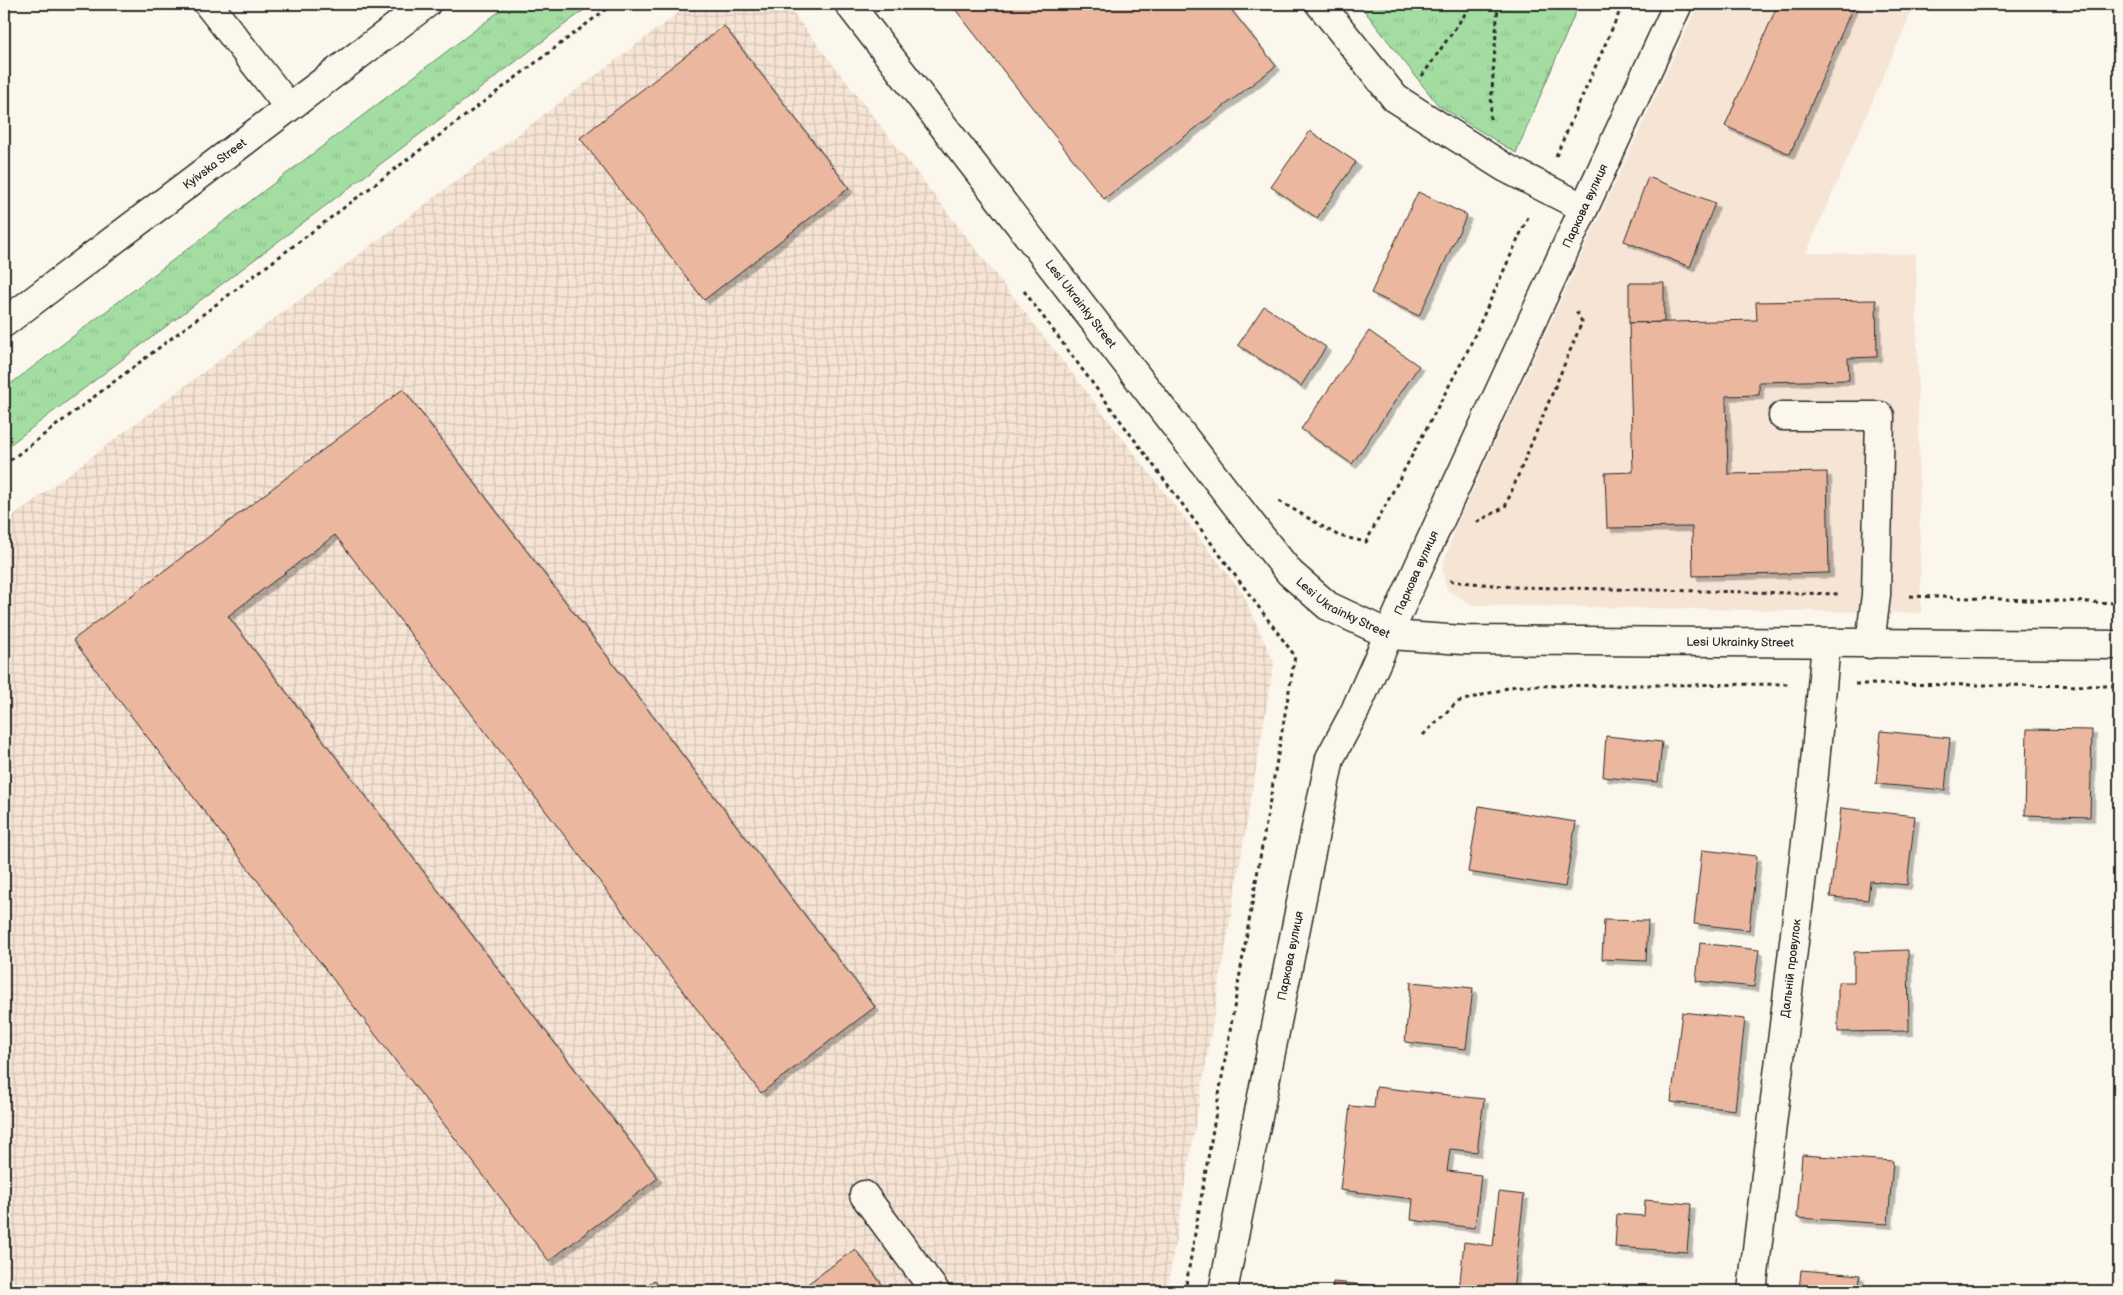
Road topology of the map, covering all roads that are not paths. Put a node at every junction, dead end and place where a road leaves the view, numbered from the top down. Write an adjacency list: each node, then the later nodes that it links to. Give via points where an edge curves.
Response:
1 (208, 4): 6 (street)
2 (426, 4): 6 (street, Kyivska Street)
3 (849, 4): 10 (street, Lesi Ukrainky Street, via 1290,573 1328,606)
4 (1320, 4): 7 (street, via 1395,98 1504,167)
5 (1678, 4): 7 (street, Паркова вулиця)
6 (288, 106): 8 (street, Kyivska Street)
7 (1584, 208): 10 (street, Паркова вулиця)
8 (4, 323)
9 (1783, 416): 12 (street, via 1880,416 1876,595)
10 (1390, 635): 11 (street, Lesi Ukrainky Street, via 1464,640); 16 (street, Паркова вулиця, via 1330,758)
11 (1826, 644): 12 (street, Lesi Ukrainky Street); 17 (street, Дальній провулок)
12 (1870, 644): 13 (street, Lesi Ukrainky Street)
13 (2119, 645)
14 (864, 1195): 15 (street)
15 (935, 1291)
16 (1223, 1291)
17 (1752, 1291)

